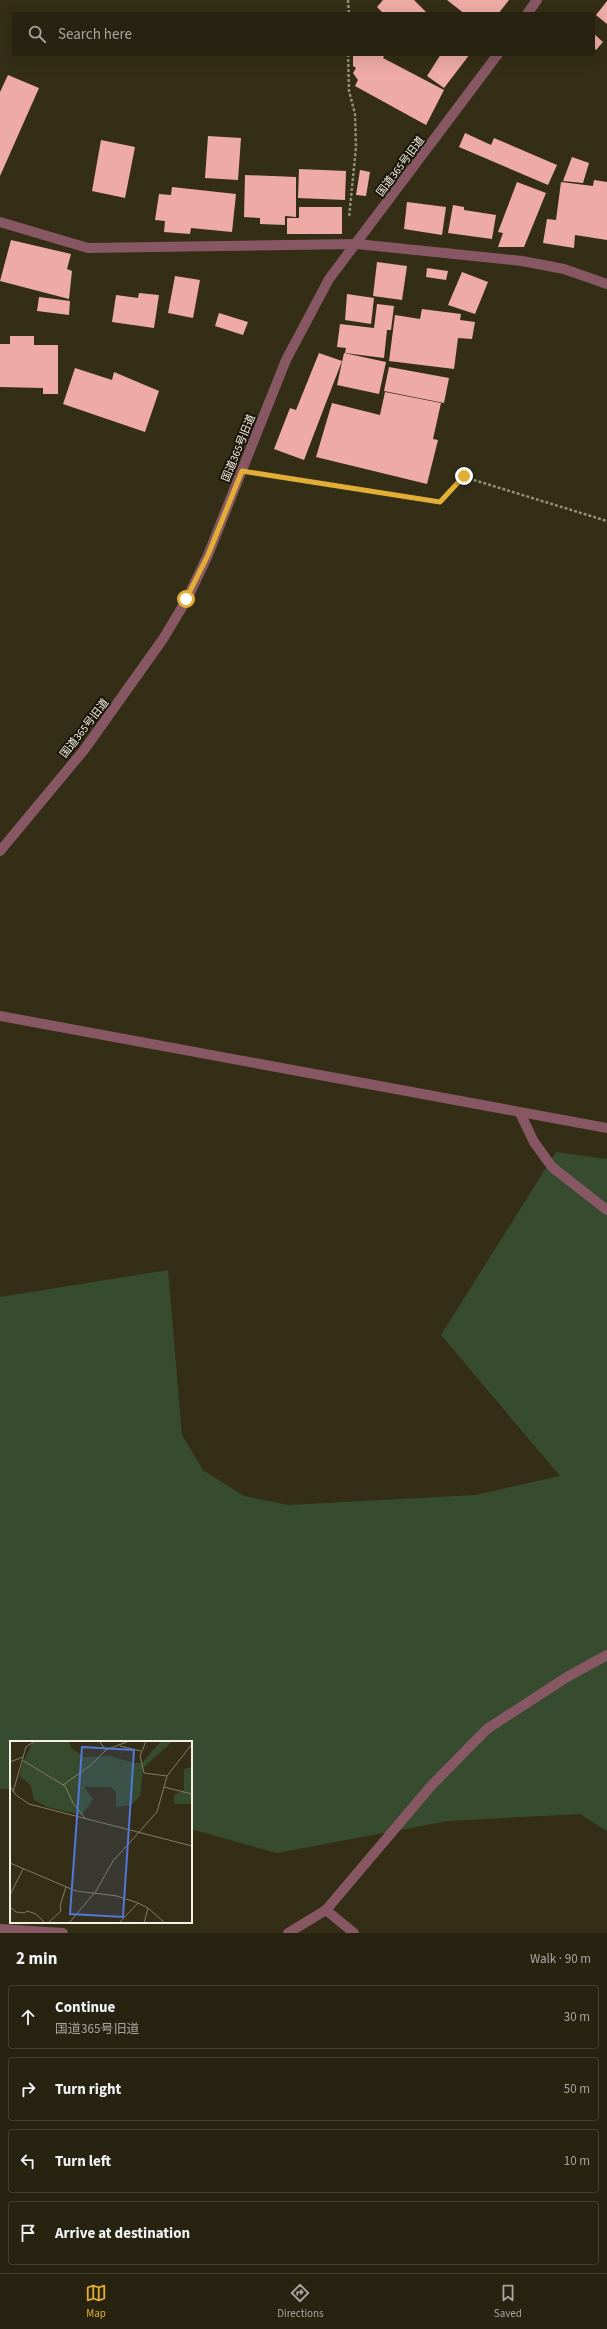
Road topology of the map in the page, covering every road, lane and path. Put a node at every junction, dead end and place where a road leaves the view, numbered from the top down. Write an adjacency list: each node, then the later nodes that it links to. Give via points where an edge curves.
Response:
1 (348, 0): 3 (path)
2 (537, 0): 4 (street)
3 (349, 12)
4 (528, 12)
5 (348, 56): 8 (path, via 349,91 355,114 356,147 348,212 350,230)
6 (497, 56): 8 (street, 国道365号旧道)
7 (0, 222): 8 (street, via 88,248)
8 (357, 244): 9 (street, via 522,261 564,269); 10 (street, 国道365号旧道, via 330,279 286,360)
9 (607, 284)
10 (242, 471): 11 (path, via 440,502 464,476); 12 (street, 国道365号旧道, via 208,555 163,639 84,750)
11 (607, 521)
12 (0, 851)
13 (0, 1016): 14 (street)
14 (520, 1112): 15 (street); 16 (street, via 534,1142 552,1167)
15 (607, 1128)
16 (607, 1210)
17 (607, 1655): 18 (street, via 567,1677 487,1729 431,1786)
18 (326, 1910): 21 (street); 22 (street)
19 (0, 1929): 20 (street)
20 (63, 1933)
21 (288, 1933)
22 (354, 1933)

